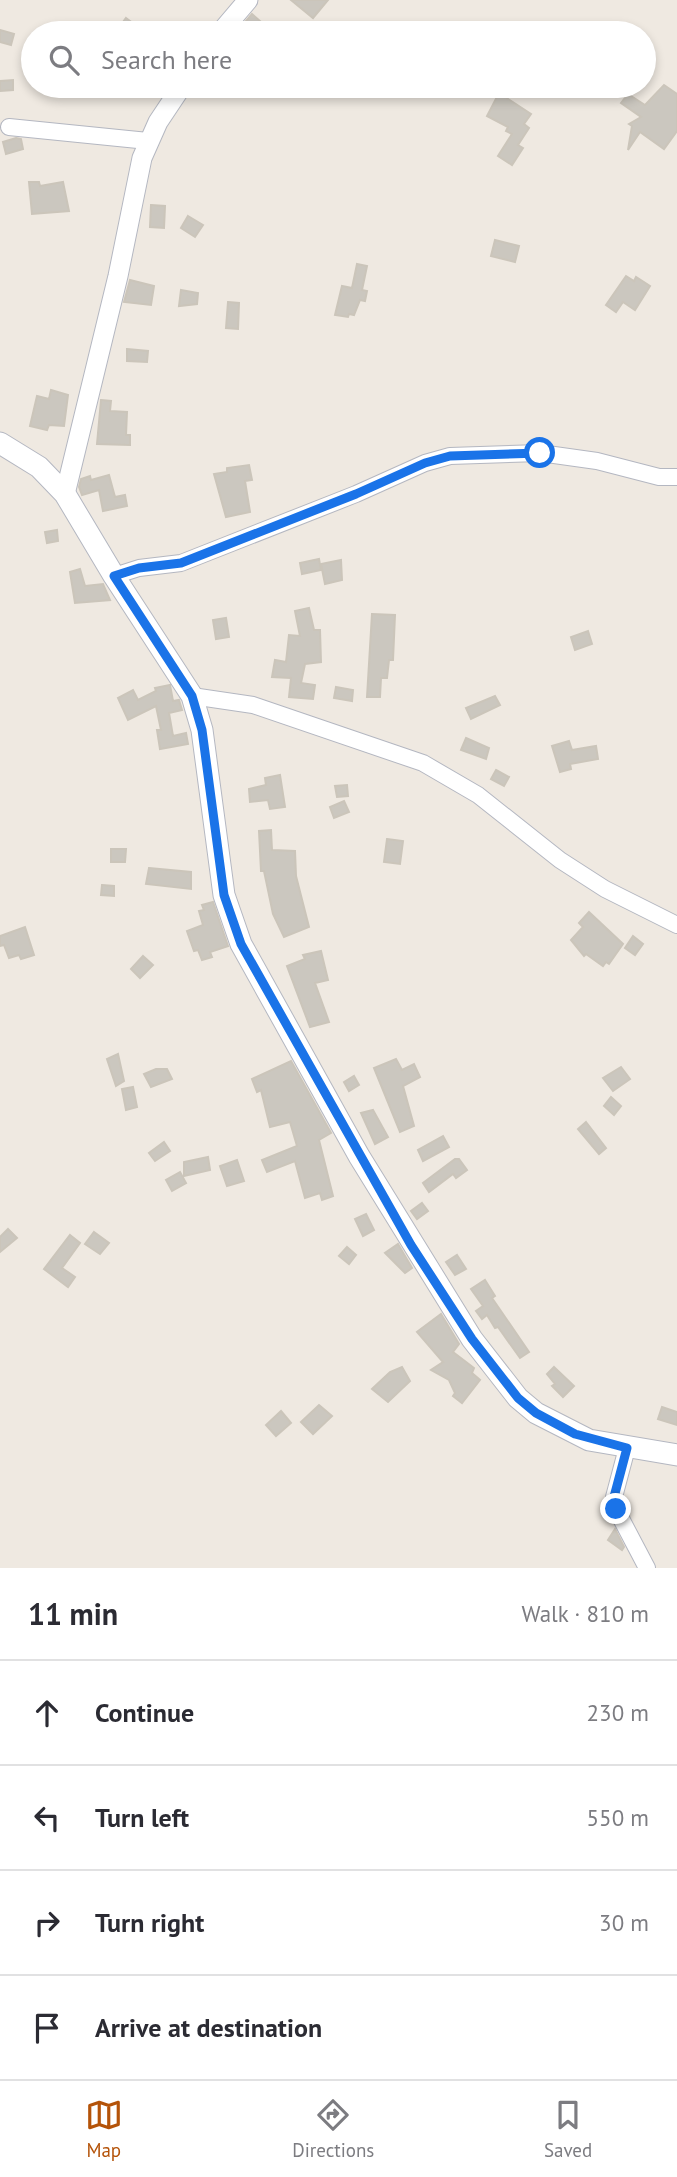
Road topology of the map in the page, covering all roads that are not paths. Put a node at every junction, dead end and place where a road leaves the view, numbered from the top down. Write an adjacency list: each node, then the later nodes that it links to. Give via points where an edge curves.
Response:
1 (248, 0): 2 (street)
2 (230, 21)
3 (175, 98): 5 (street)
4 (9, 127): 5 (street)
5 (148, 141): 8 (street)
6 (0, 443): 8 (main road, via 39,467)
7 (677, 477): 9 (street, via 540,453 450,456 181,563)
8 (65, 494): 9 (main road)
9 (114, 576): 10 (main road)
10 (192, 696): 11 (street, via 253,705 423,763 478,795 605,889); 12 (main road, via 202,730 224,895 233,925 365,1167 472,1339 518,1398 575,1434)
11 (677, 925)
12 (627, 1448): 13 (main road); 14 (street, via 614,1497 616,1509)
13 (677, 1455)
14 (647, 1568)

